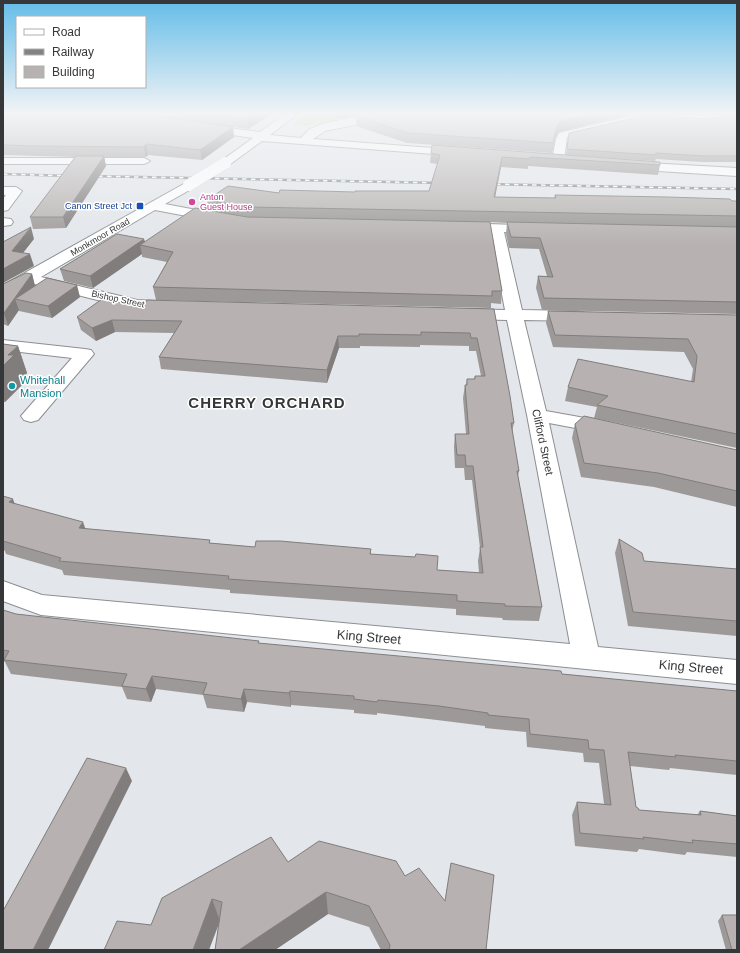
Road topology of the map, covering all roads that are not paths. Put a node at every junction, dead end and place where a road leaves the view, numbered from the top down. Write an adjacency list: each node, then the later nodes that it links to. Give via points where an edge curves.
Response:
1 (235, 156): 11 (street, Monkmoor Road, bridge)
2 (558, 156): 4 (street)
3 (543, 159): 4 (street)
4 (558, 160): 7 (street)
5 (8, 161): 6 (street)
6 (144, 161)
7 (573, 161)
8 (619, 165): 9 (street)
9 (737, 172)
10 (3, 191): 12 (street, via 16,191)
11 (153, 206): 13 (street); 17 (street, Monkmoor Road)
12 (3, 207)
13 (233, 221)
14 (449, 227): 15 (street)
15 (496, 228): 16 (street); 21 (street, Clifford Street)
16 (550, 229)
17 (28, 278): 18 (street, Monkmoor Road); 19 (street, Bishop Street, via 137,305)
18 (3, 292)
19 (189, 307)
20 (451, 313): 21 (street)
21 (514, 315): 22 (street); 24 (street, Clifford Street)
22 (594, 317)
23 (3, 345): 25 (street, via 85,354)
24 (537, 415): 26 (street); 28 (street, Clifford Street)
25 (31, 416)
26 (624, 432)
27 (3, 591): 28 (street, King Street, via 42,605)
28 (586, 657): 29 (street, King Street)
29 (737, 672)

